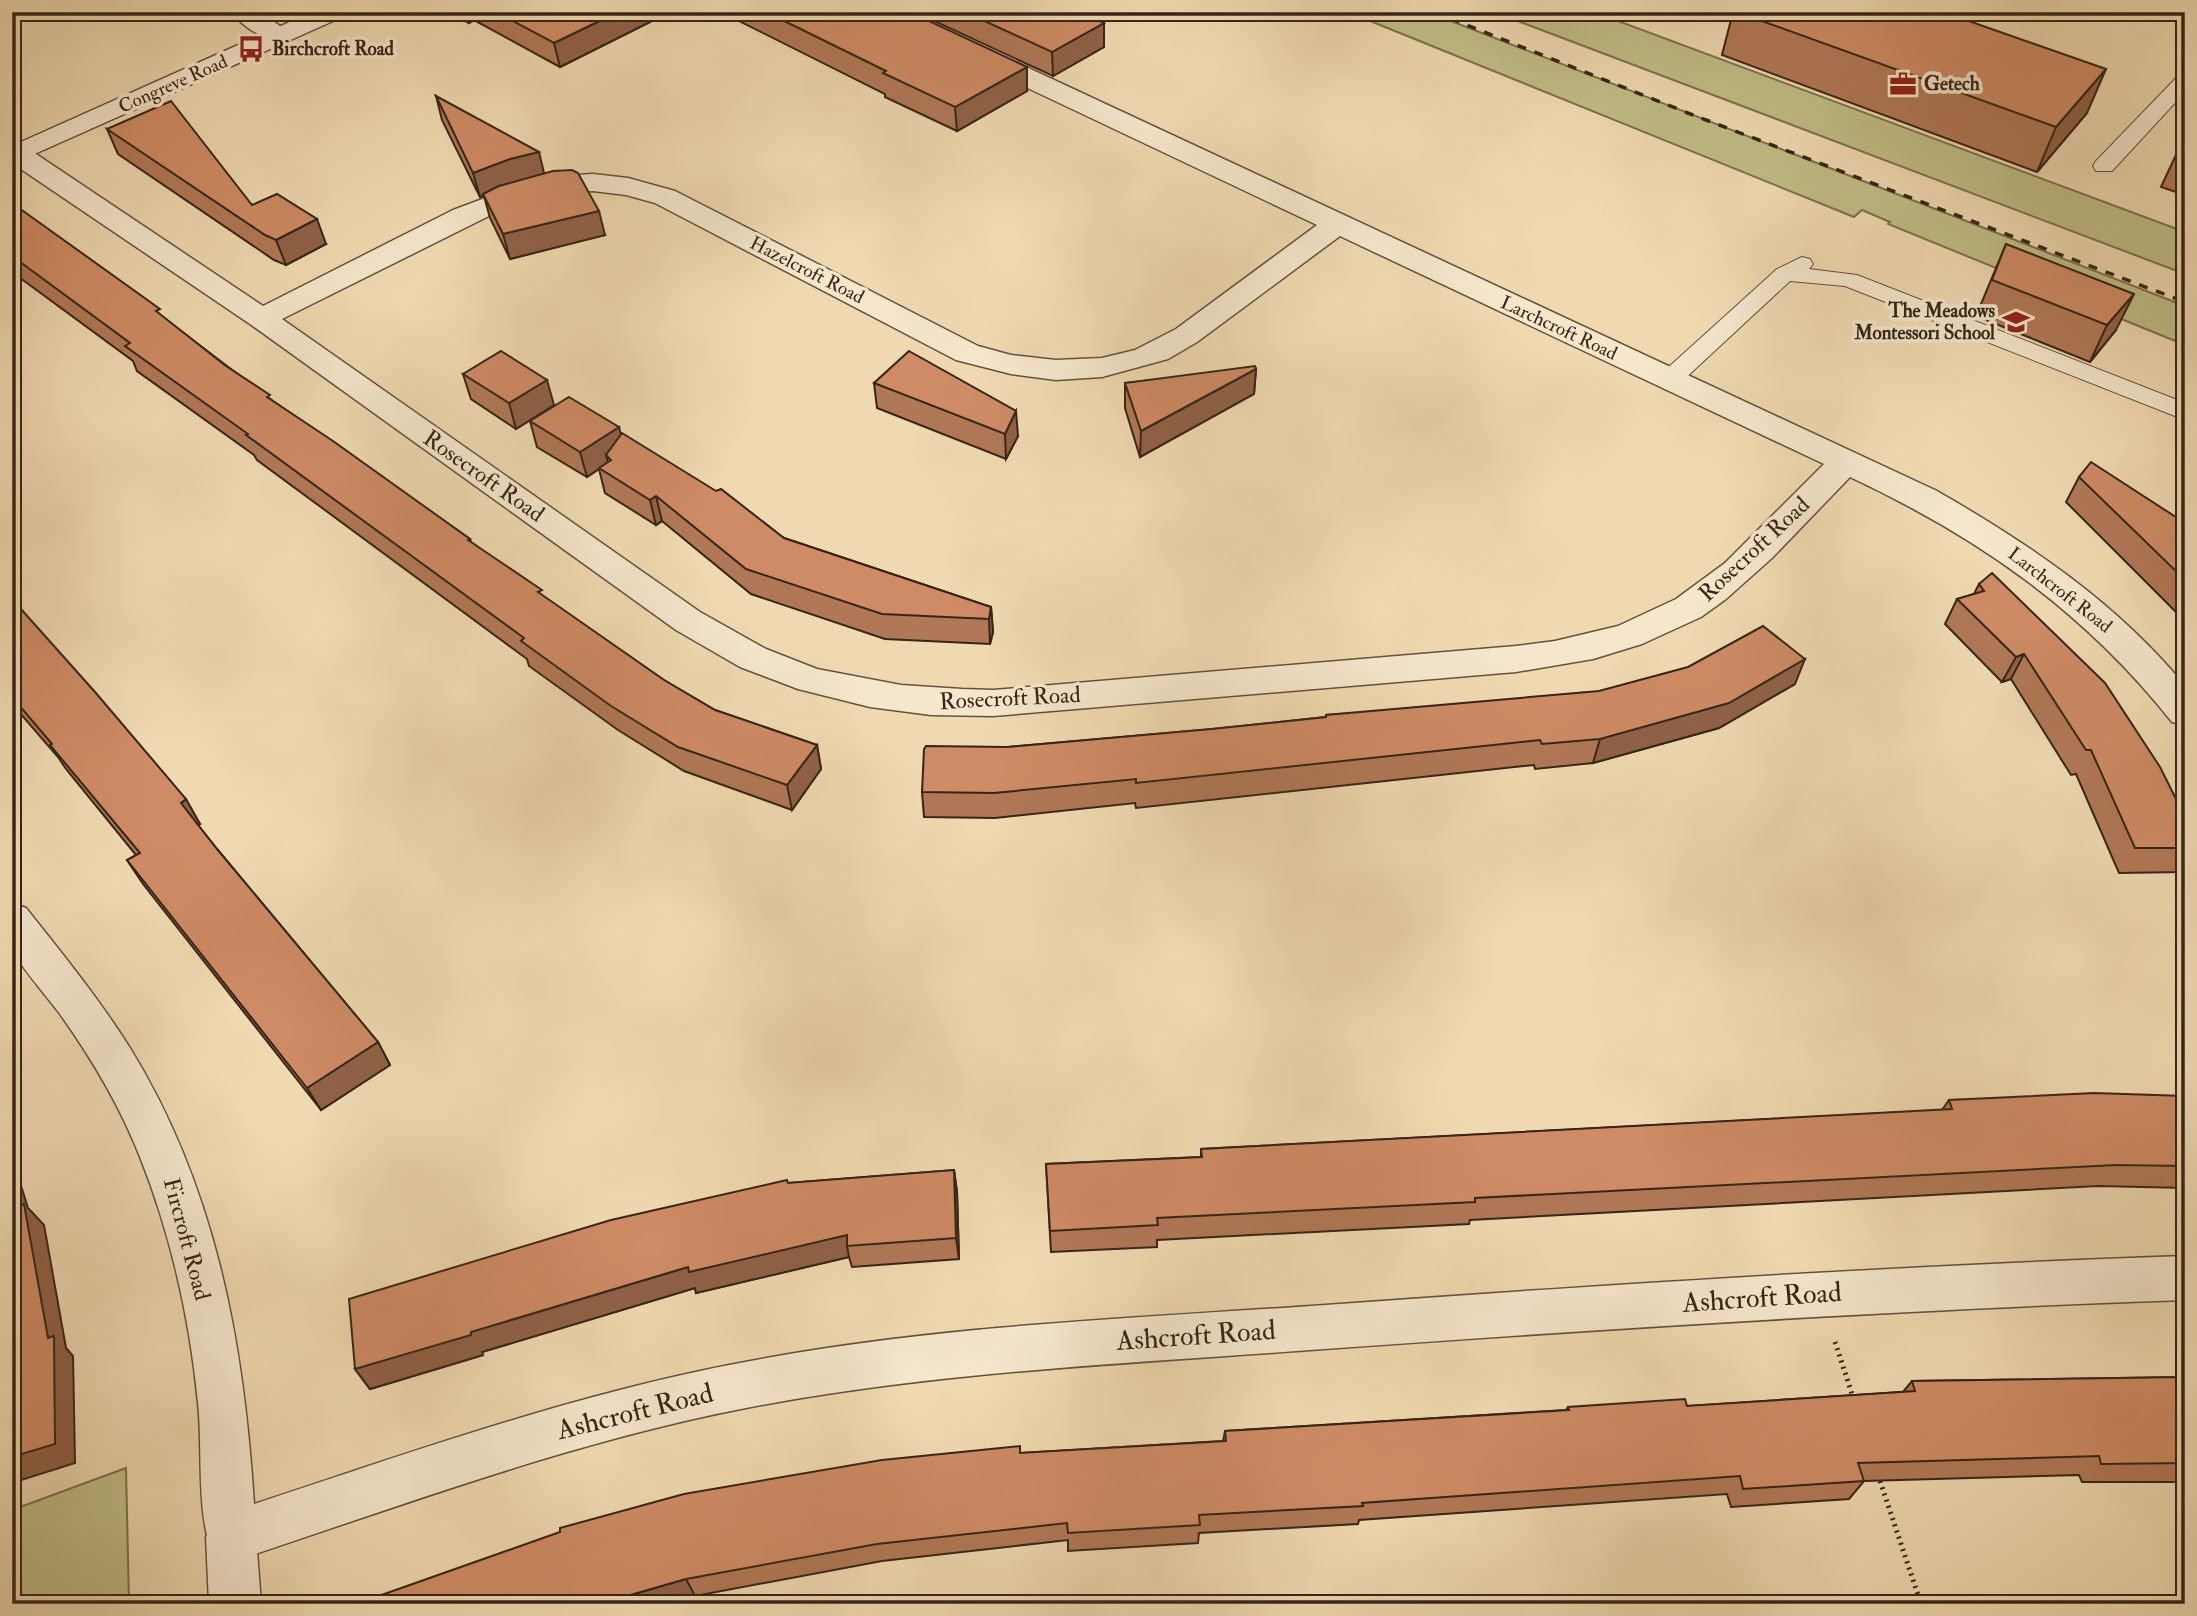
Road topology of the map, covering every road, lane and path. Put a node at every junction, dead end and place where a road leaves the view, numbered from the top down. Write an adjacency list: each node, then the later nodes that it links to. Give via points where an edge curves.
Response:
1 (243, 12): 4 (street)
2 (333, 12): 4 (street, Congreve Road)
3 (887, 12): 8 (street, Larchcroft Road)
4 (279, 35): 6 (street, Congreve Road)
5 (2185, 80): 7 (lane)
6 (15, 155): 11 (street, Rosecroft Road)
7 (2104, 166)
8 (1336, 225): 11 (street, Hazelcroft Road, via 1165,349 1128,363 1084,369 1038,370 967,353 665,197 608,184 548,187 490,202); 12 (street, Larchcroft Road)
9 (1815, 256): 10 (lane)
10 (1785, 274): 12 (lane); 13 (lane, via 1849,280)
11 (261, 318): 14 (street, Rosecroft Road, via 708,632 754,658 817,681 921,702 993,703 1486,661 1630,636 1682,612 1712,591)
12 (1670, 379): 14 (street, Larchcroft Road)
13 (2185, 412)
14 (1845, 462): 15 (street, Larchcroft Road, via 1925,499 2036,566 2131,648)
15 (2185, 712)
16 (12, 919): 21 (street, Fircroft Road, via 73,998 128,1083 180,1201 198,1266 220,1385)
17 (2185, 1278): 18 (street, Ashcroft Road)
18 (1819, 1294): 19 (path); 21 (street, Ashcroft Road, via 1009,1350 769,1380 662,1402 536,1437)
19 (1857, 1410)
20 (1874, 1462): 23 (path)
21 (231, 1537): 22 (street, Fircroft Road)
22 (235, 1604)
23 (1921, 1604)

